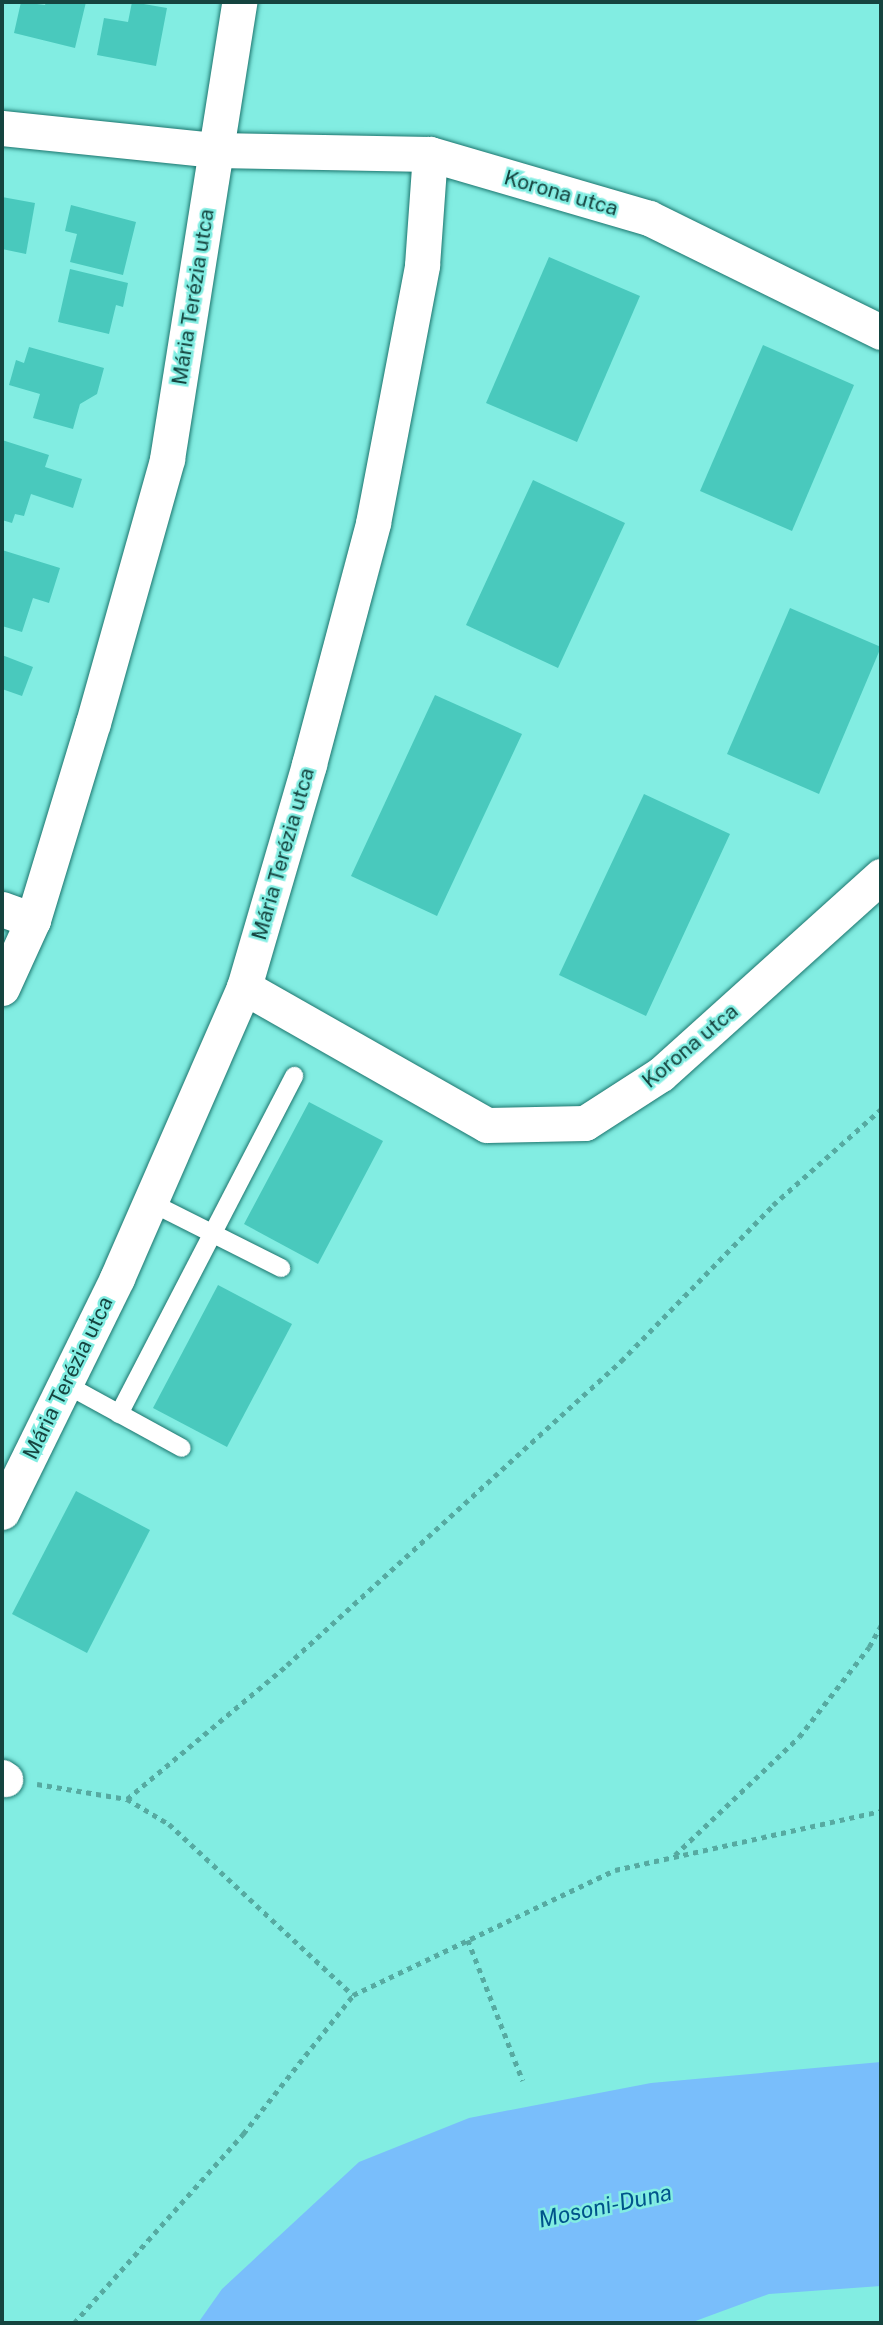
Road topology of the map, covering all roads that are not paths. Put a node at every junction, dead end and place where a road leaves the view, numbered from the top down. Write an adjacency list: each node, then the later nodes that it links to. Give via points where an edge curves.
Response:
1 (239, 2): 3 (street, Mária Terézia utca)
2 (2, 128): 3 (street, Korona utca)
3 (216, 150): 4 (street, Korona utca); 7 (street, Mária Terézia utca, via 167,459 93,723)
4 (430, 154): 5 (street, Korona utca, via 649,218); 8 (street, Mária Terézia utca, via 422,265 373,523)
5 (881, 332)
6 (881, 876): 8 (street, Korona utca, via 661,1074 585,1123 487,1125)
7 (17, 914): 9 (street, Mária Terézia utca)
8 (244, 987): 11 (street, Mária Terézia utca)
9 (2, 988)
10 (294, 1076): 12 (lane)
11 (150, 1202): 12 (lane); 14 (street, Mária Terézia utca)
12 (213, 1234): 13 (lane); 15 (lane)
13 (281, 1268)
14 (65, 1384): 15 (lane); 17 (street, Mária Terézia utca)
15 (119, 1414): 16 (lane)
16 (182, 1448)
17 (2, 1512)

